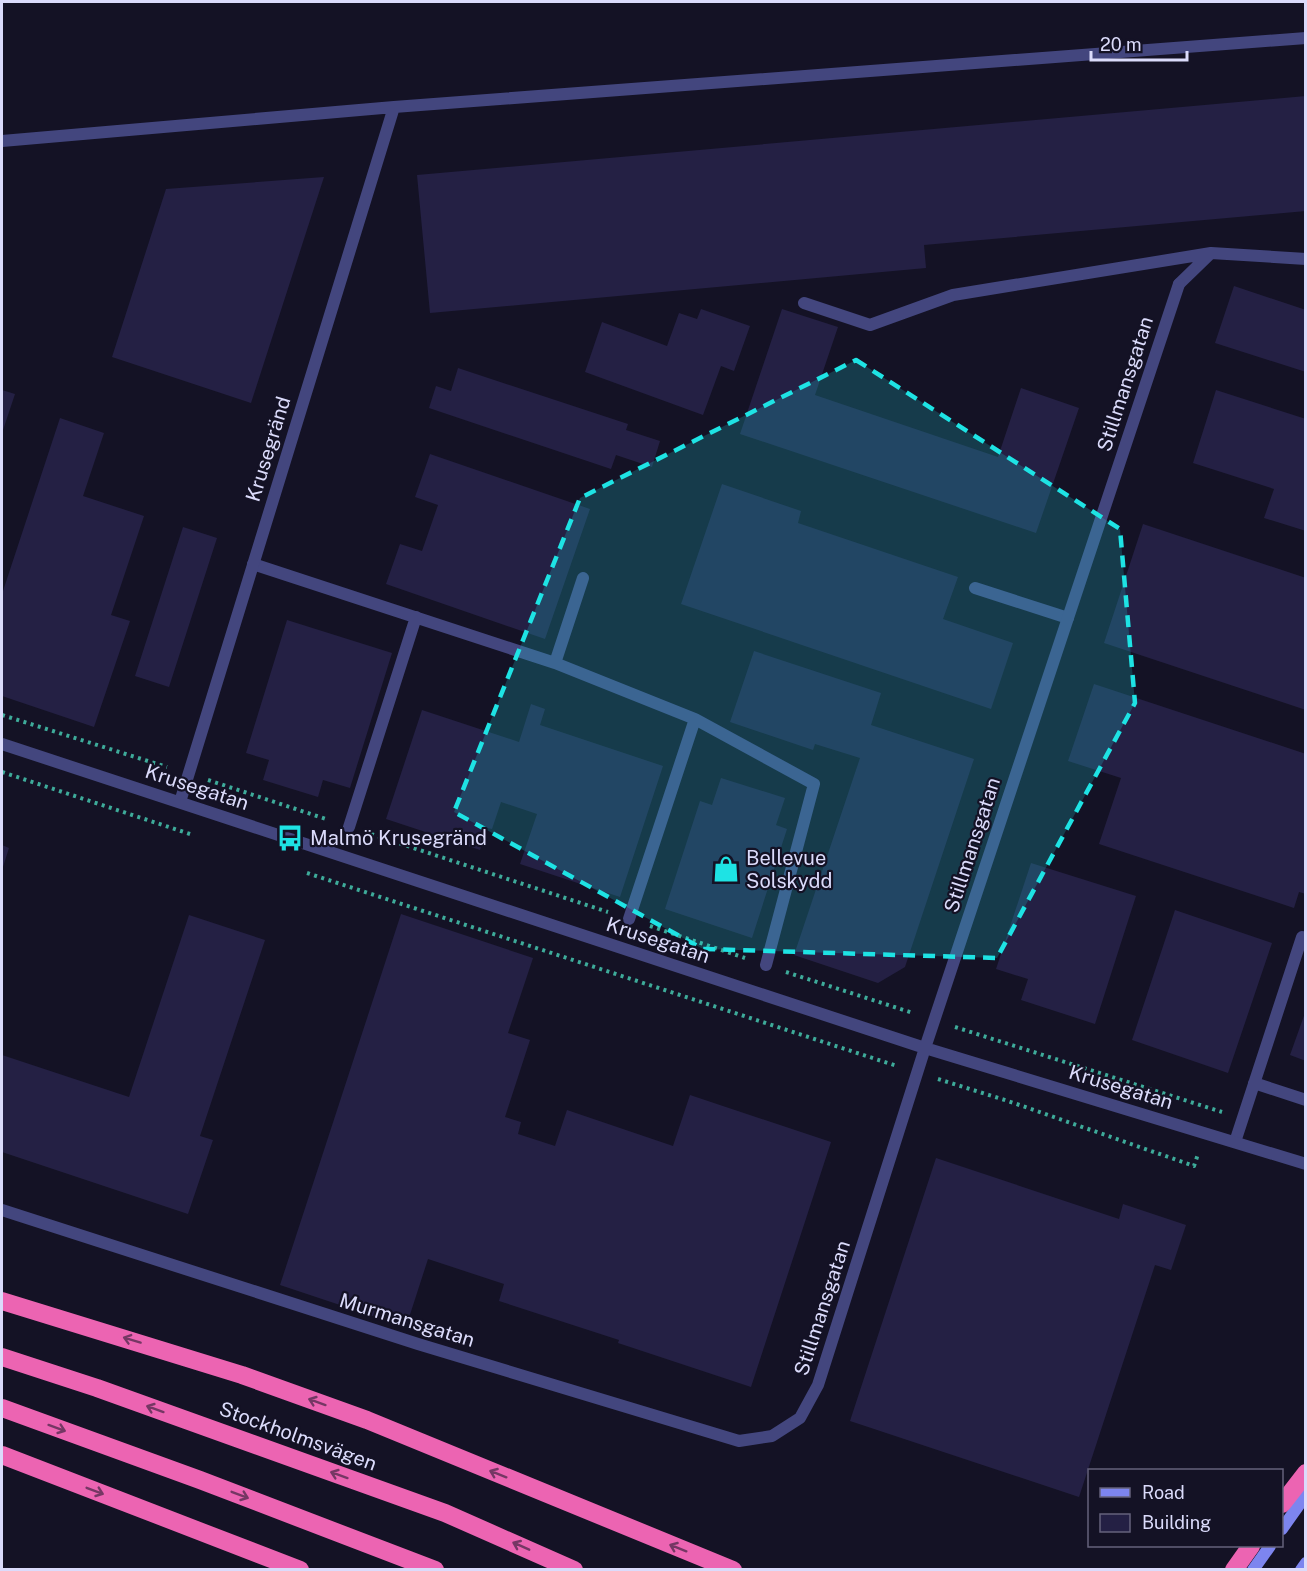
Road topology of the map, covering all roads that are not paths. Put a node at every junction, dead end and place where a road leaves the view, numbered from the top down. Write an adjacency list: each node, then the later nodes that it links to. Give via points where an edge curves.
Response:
1 (1305, 38): 2 (street)
2 (394, 107): 3 (street); 7 (street, Krusegränd)
3 (2, 141)
4 (1211, 253): 5 (street); 6 (street, via 953,295 870,326); 11 (street, Stillmansgatan, via 1179,284)
5 (1305, 259)
6 (804, 303)
7 (253, 564): 10 (street); 15 (street, Krusegränd)
8 (583, 578): 12 (street)
9 (975, 588): 11 (street)
10 (416, 617): 12 (street); 16 (street)
11 (1068, 618): 20 (street, Stillmansgatan)
12 (555, 663): 13 (street)
13 (695, 719): 17 (street); 19 (street, via 814,784)
14 (2, 744): 15 (street, Krusegatan)
15 (180, 802): 20 (street, Krusegatan)
16 (349, 827)
17 (629, 919)
18 (1302, 936): 21 (street)
19 (766, 965)
20 (925, 1048): 23 (street, Krusegatan); 29 (street, Stillmansgatan, via 818,1385)
21 (1254, 1083): 22 (street); 23 (street)
22 (1305, 1100)
23 (1235, 1142): 24 (street, Krusegatan)
24 (1305, 1164)
25 (2, 1210): 29 (street, Murmansgatan, via 418,1344 739,1441 772,1436)
26 (2, 1302): 41 (highway, one-way to 26, via 367,1420 242,1375)
27 (2, 1357): 40 (highway, Stockholmsvägen, one-way to 27, via 445,1513)
28 (2, 1408): 39 (highway, one-way to 39)
29 (800, 1418)
30 (2, 1455): 38 (highway, one-way to 38)
31 (1305, 1473): 33 (highway)
32 (1305, 1495): 34 (main road)
33 (1283, 1501)
34 (1283, 1526)
35 (1250, 1547): 42 (highway)
36 (1269, 1547): 43 (main road)
37 (1305, 1563): 44 (main road)
38 (300, 1569)
39 (435, 1569)
40 (574, 1569)
41 (733, 1569)
42 (1234, 1569)
43 (1253, 1569)
44 (1301, 1569)

